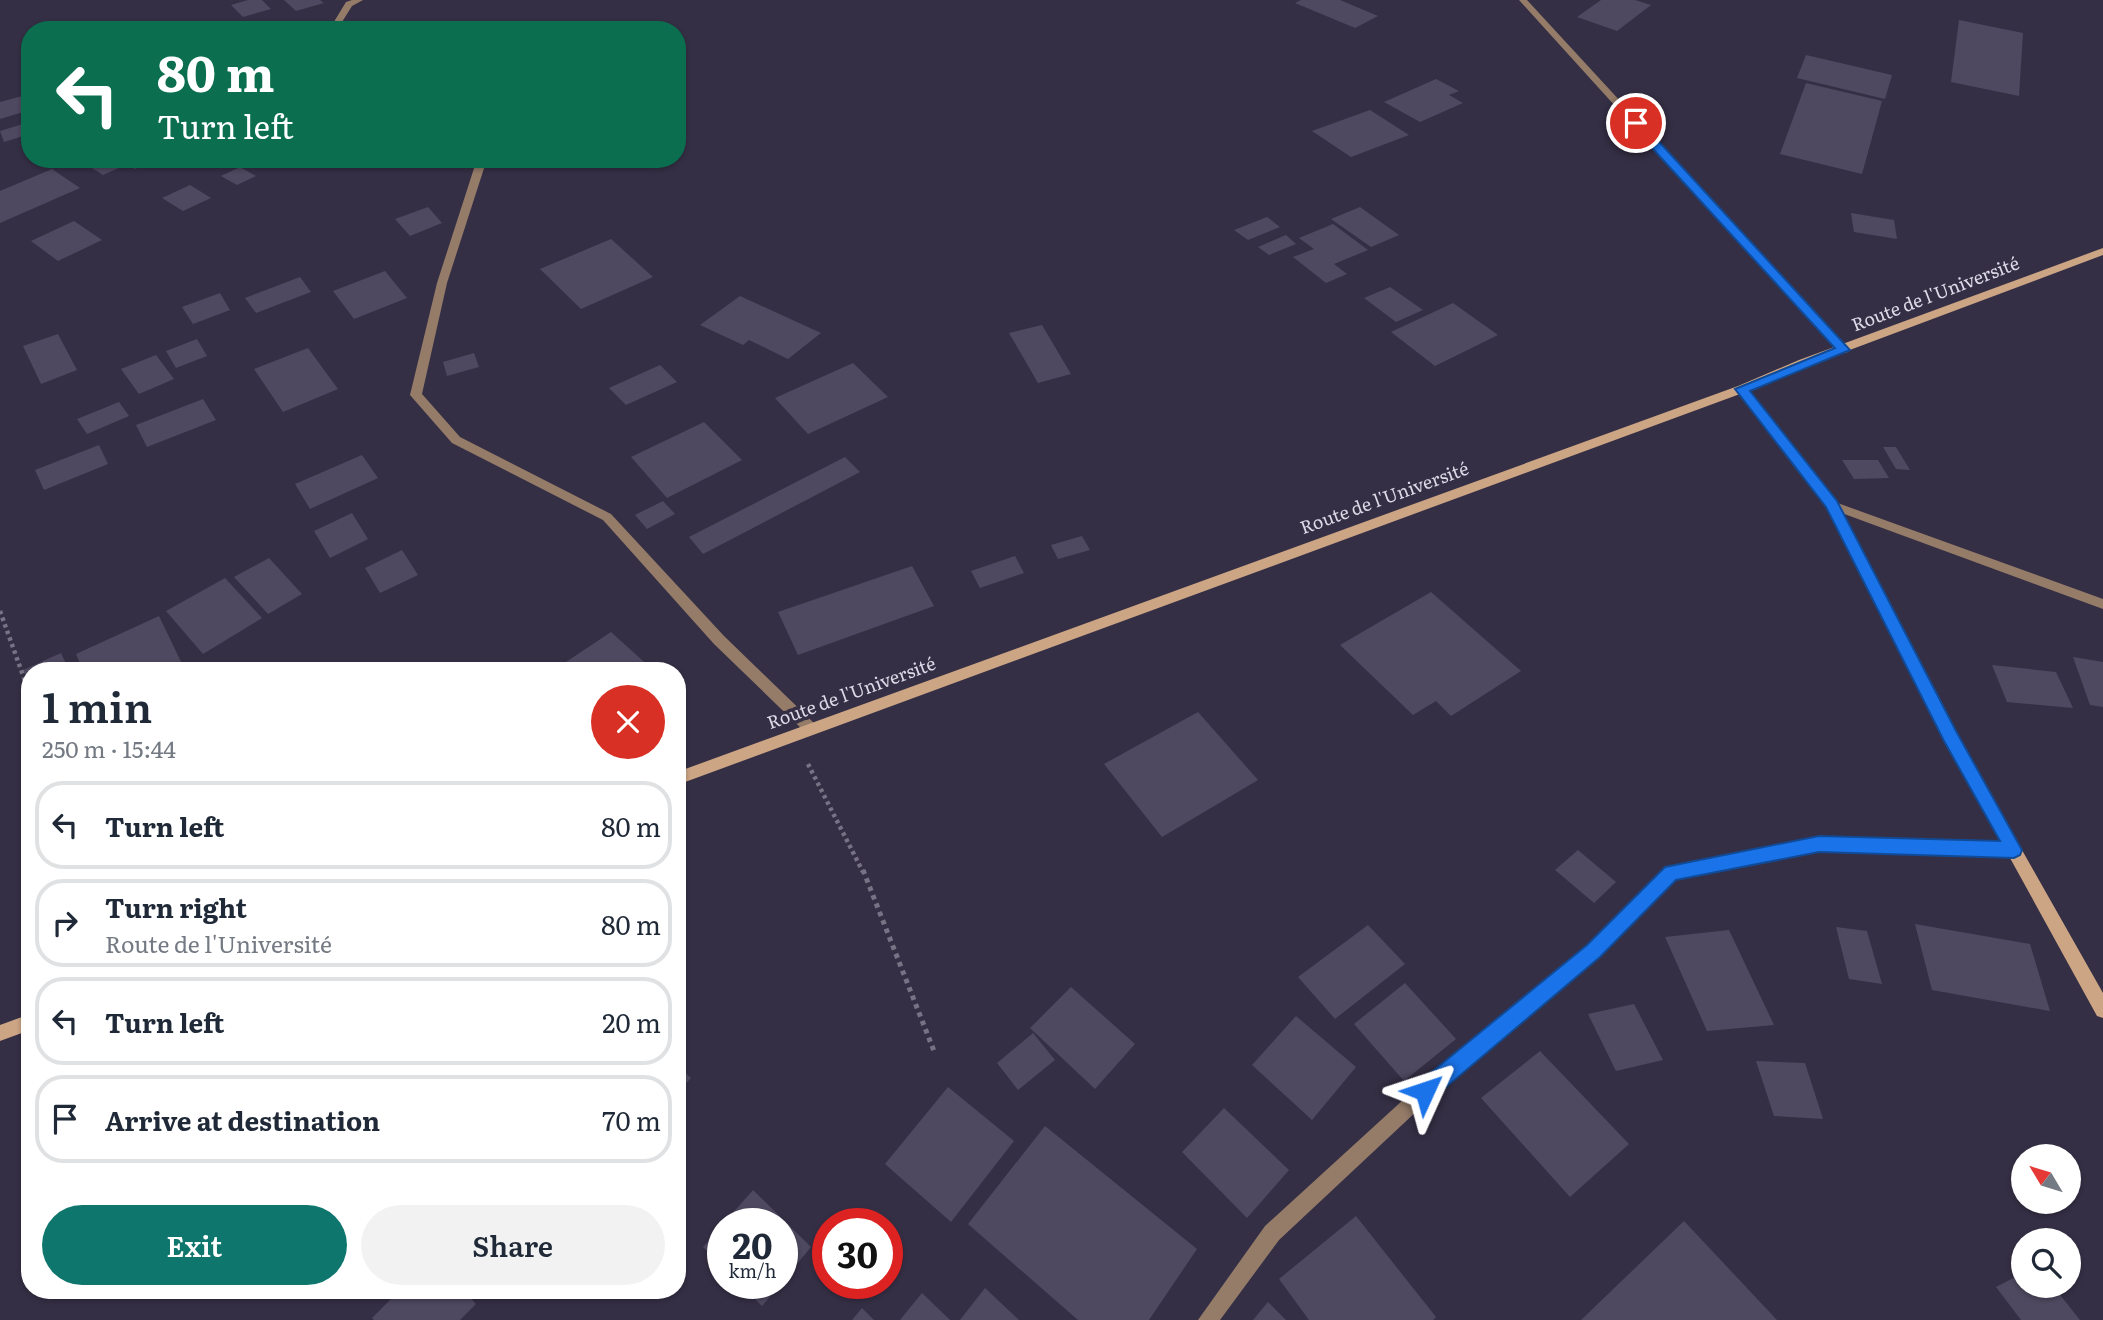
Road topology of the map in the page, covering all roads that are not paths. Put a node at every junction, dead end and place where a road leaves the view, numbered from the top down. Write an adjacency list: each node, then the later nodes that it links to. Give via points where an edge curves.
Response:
1 (359, 0): 3 (street, via 349,4)
2 (1523, 0): 6 (street)
3 (339, 21)
4 (479, 168): 10 (street, via 442,282 416,395 456,440 607,517 719,640)
5 (2103, 251): 6 (street, Route de l'Université)
6 (1843, 350): 7 (street, Route de l'Université)
7 (1742, 389): 8 (street); 10 (street, Route de l'Université)
8 (1832, 505): 9 (street); 12 (street)
9 (2103, 604)
10 (811, 729): 11 (street, Route de l'Université)
11 (686, 776)
12 (2014, 850): 13 (street); 16 (street, via 1819,844 1671,873 1594,951 1444,1074 1272,1233)
13 (2103, 1010)
14 (21, 1025): 15 (street)
15 (0, 1033)
16 (1208, 1320)

